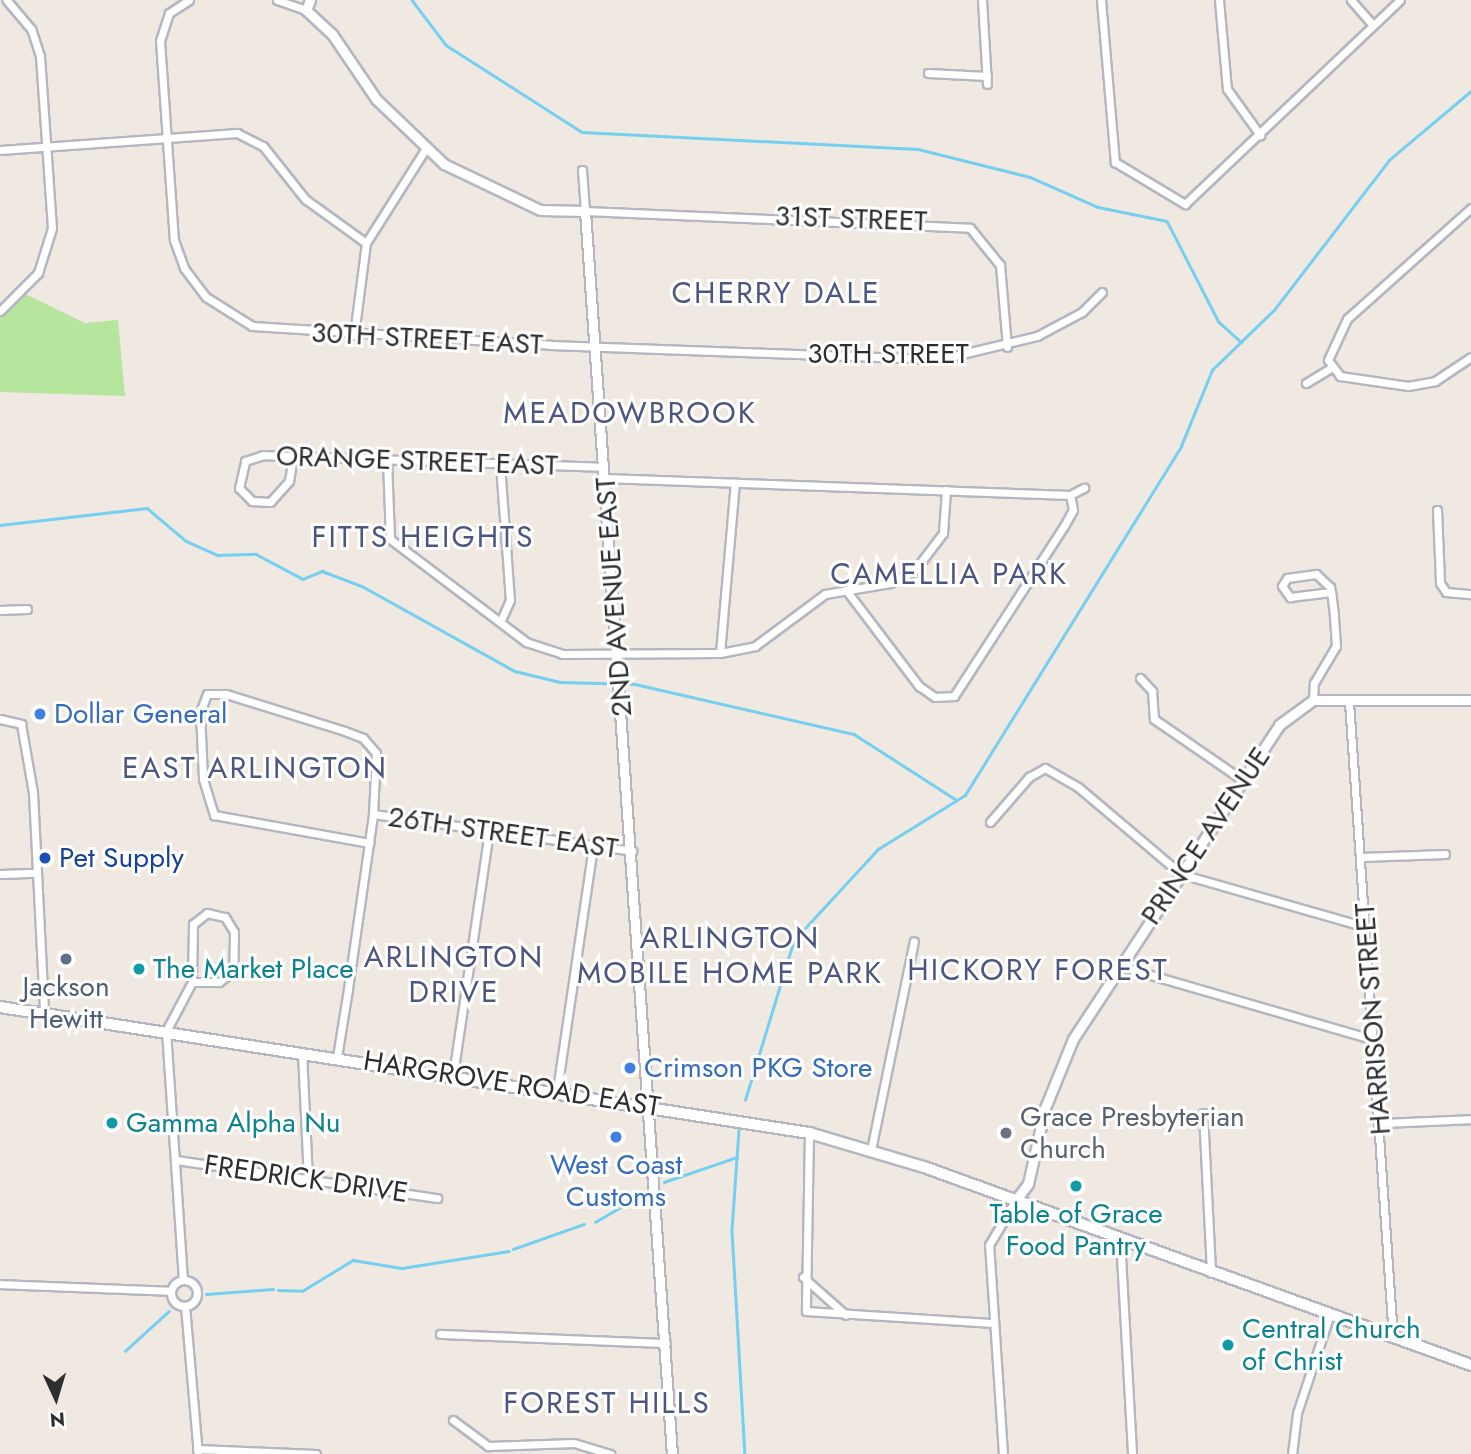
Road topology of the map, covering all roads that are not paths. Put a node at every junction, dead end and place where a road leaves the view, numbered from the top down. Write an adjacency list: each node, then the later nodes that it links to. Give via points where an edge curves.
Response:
1 (7, 0): 14 (street, via 31,29 41,65)
2 (189, 0): 12 (street, via 169,13 160,40)
3 (277, 0): 9 (street)
4 (982, 0): 11 (street, via 987,80)
5 (1101, 0): 13 (street, via 1115,162 1185,204)
6 (1219, 0): 13 (street, via 1227,89)
7 (1352, 0): 10 (street)
8 (1400, 0): 10 (street)
9 (308, 5): 15 (street, via 376,99)
10 (1373, 25): 13 (street)
11 (928, 73)
12 (166, 135): 14 (street); 20 (street, via 228,132 256,140 305,199); 23 (street, 30TH STREET EAST, via 177,250 206,297 262,328)
13 (1259, 135)
14 (47, 143): 16 (street); 22 (street, via 49,247 27,289)
15 (426, 148): 19 (street, via 461,174 521,203); 20 (street)
16 (0, 150)
17 (582, 170): 19 (street, 2ND AVENUE EAST)
18 (1471, 208): 28 (street, via 1335,334)
19 (585, 211): 24 (street, 2ND AVENUE EAST); 25 (street, 31ST STREET, via 951,223 986,239 1000,265)
20 (366, 243): 23 (street)
21 (1102, 292): 25 (street, 30TH STREET, via 1082,312)
22 (0, 311)
23 (354, 335): 24 (street, 30TH STREET EAST)
24 (594, 345): 26 (street, 30TH STREET EAST); 33 (street, 2ND AVENUE EAST)
25 (1007, 347): 26 (street, 30TH STREET, via 961,358 894,359)
26 (658, 348)
27 (1471, 357): 28 (street, via 1436,381 1408,386 1360,381)
28 (1329, 369): 29 (street)
29 (1306, 383)
30 (293, 456): 30 (street, ORANGE STREET EAST, via 253,456 238,472 245,495 270,502 289,481); 31 (street, ORANGE STREET EAST)
31 (387, 460): 32 (street, ORANGE STREET EAST); 45 (street, via 384,522 390,539)
32 (500, 464): 33 (street, ORANGE STREET EAST); 45 (street, via 510,600)
33 (604, 467): 34 (street, 2ND AVENUE EAST)
34 (605, 478): 35 (street); 46 (street, 2ND AVENUE EAST)
35 (735, 483): 37 (street); 47 (street)
36 (1084, 488): 38 (street)
37 (946, 489): 38 (street); 40 (street, via 943,533 923,564 890,583)
38 (1070, 495): 40 (street, via 1073,510 1064,526 954,696 935,697 919,686)
39 (1437, 510): 42 (street, via 1440,583 1446,592)
40 (846, 590): 47 (street, via 816,599 755,646)
41 (1331, 592): 41 (street, via 1315,574 1283,582 1290,597); 49 (street, via 1336,646 1314,683)
42 (1471, 594)
43 (27, 609): 44 (street)
44 (0, 610)
45 (501, 620): 46 (street, via 543,651)
46 (618, 653): 47 (street); 59 (street, 2ND AVENUE EAST)
47 (720, 653)
48 (1140, 678): 53 (street, via 1152,691 1154,719)
49 (1313, 700): 51 (street); 53 (street, PRINCE AVENUE, via 1279,725)
50 (1471, 701): 51 (street)
51 (1349, 702): 61 (street, HARRISON STREET)
52 (0, 719): 62 (street, via 14,719 23,729)
53 (1244, 781): 64 (street, PRINCE AVENUE)
54 (373, 814): 56 (street, 26TH STREET EAST); 57 (street); 57 (street, via 376,752 363,737 226,694 204,698 203,779 214,815)
55 (990, 822): 64 (street, via 1029,777 1045,768 1078,786)
56 (489, 830): 58 (street, 26TH STREET EAST); 75 (street)
57 (369, 844): 74 (street)
58 (593, 845): 59 (street, 26TH STREET EAST); 76 (street)
59 (633, 852): 77 (street, 2ND AVENUE EAST)
60 (1445, 854): 61 (street)
61 (1361, 857): 65 (street, HARRISON STREET)
62 (37, 873): 63 (street); 70 (street)
63 (0, 874)
64 (1181, 874): 65 (street); 67 (street, PRINCE AVENUE)
65 (1366, 927): 72 (street, HARRISON STREET)
66 (914, 941): 82 (street)
67 (1120, 966): 72 (street); 86 (street, PRINCE AVENUE, via 1061,1065 1034,1167)
68 (192, 982): 68 (street, via 219,982 233,971 234,932 225,918 207,913 193,924); 71 (street)
69 (0, 1007): 70 (main road, HARGROVE ROAD EAST)
70 (44, 1013): 71 (main road, HARGROVE ROAD EAST)
71 (166, 1031): 73 (main road, HARGROVE ROAD EAST); 83 (street)
72 (1375, 1040): 80 (street, HARRISON STREET)
73 (302, 1052): 74 (main road, HARGROVE ROAD EAST); 84 (street)
74 (337, 1057): 75 (main road, HARGROVE ROAD EAST)
75 (453, 1074): 76 (main road, HARGROVE ROAD EAST)
76 (557, 1090): 77 (main road, HARGROVE ROAD EAST)
77 (652, 1105): 81 (main road, HARGROVE ROAD EAST); 99 (street, 2ND AVENUE EAST)
78 (1203, 1113): 88 (street)
79 (1471, 1119): 80 (street)
80 (1381, 1123): 98 (street, HARRISON STREET)
81 (809, 1133): 82 (main road, HARGROVE ROAD EAST); 89 (street)
82 (871, 1150): 86 (main road, HARGROVE ROAD EAST)
83 (176, 1160): 84 (street, FREDRICK DRIVE); 90 (street)
84 (308, 1180): 85 (street, FREDRICK DRIVE)
85 (437, 1198)
86 (1016, 1200): 87 (main road, HARGROVE ROAD EAST); 96 (street, via 989,1245)
87 (1120, 1238): 88 (main road, HARGROVE ROAD EAST); 107 (street)
88 (1212, 1273): 94 (main road, HARGROVE ROAD EAST)
89 (803, 1277): 95 (street); 95 (street, via 806,1311)
90 (183, 1280): 92 (street); 93 (street, via 198,1291)
91 (0, 1284): 92 (street)
92 (171, 1291): 93 (street)
93 (185, 1307): 102 (street)
94 (1330, 1314): 98 (main road, HARGROVE ROAD EAST); 108 (street, via 1297,1413)
95 (846, 1315): 96 (street)
96 (993, 1323): 106 (street)
97 (440, 1334): 99 (street)
98 (1393, 1337): 100 (main road, HARGROVE ROAD EAST)
99 (666, 1343): 105 (street, 2ND AVENUE EAST)
100 (1471, 1366)
101 (453, 1420): 104 (street, via 488,1446 574,1443)
102 (197, 1452): 103 (street)
103 (316, 1454)
104 (610, 1454)
105 (672, 1454)
106 (1003, 1454)
107 (1132, 1454)
108 (1292, 1454)

